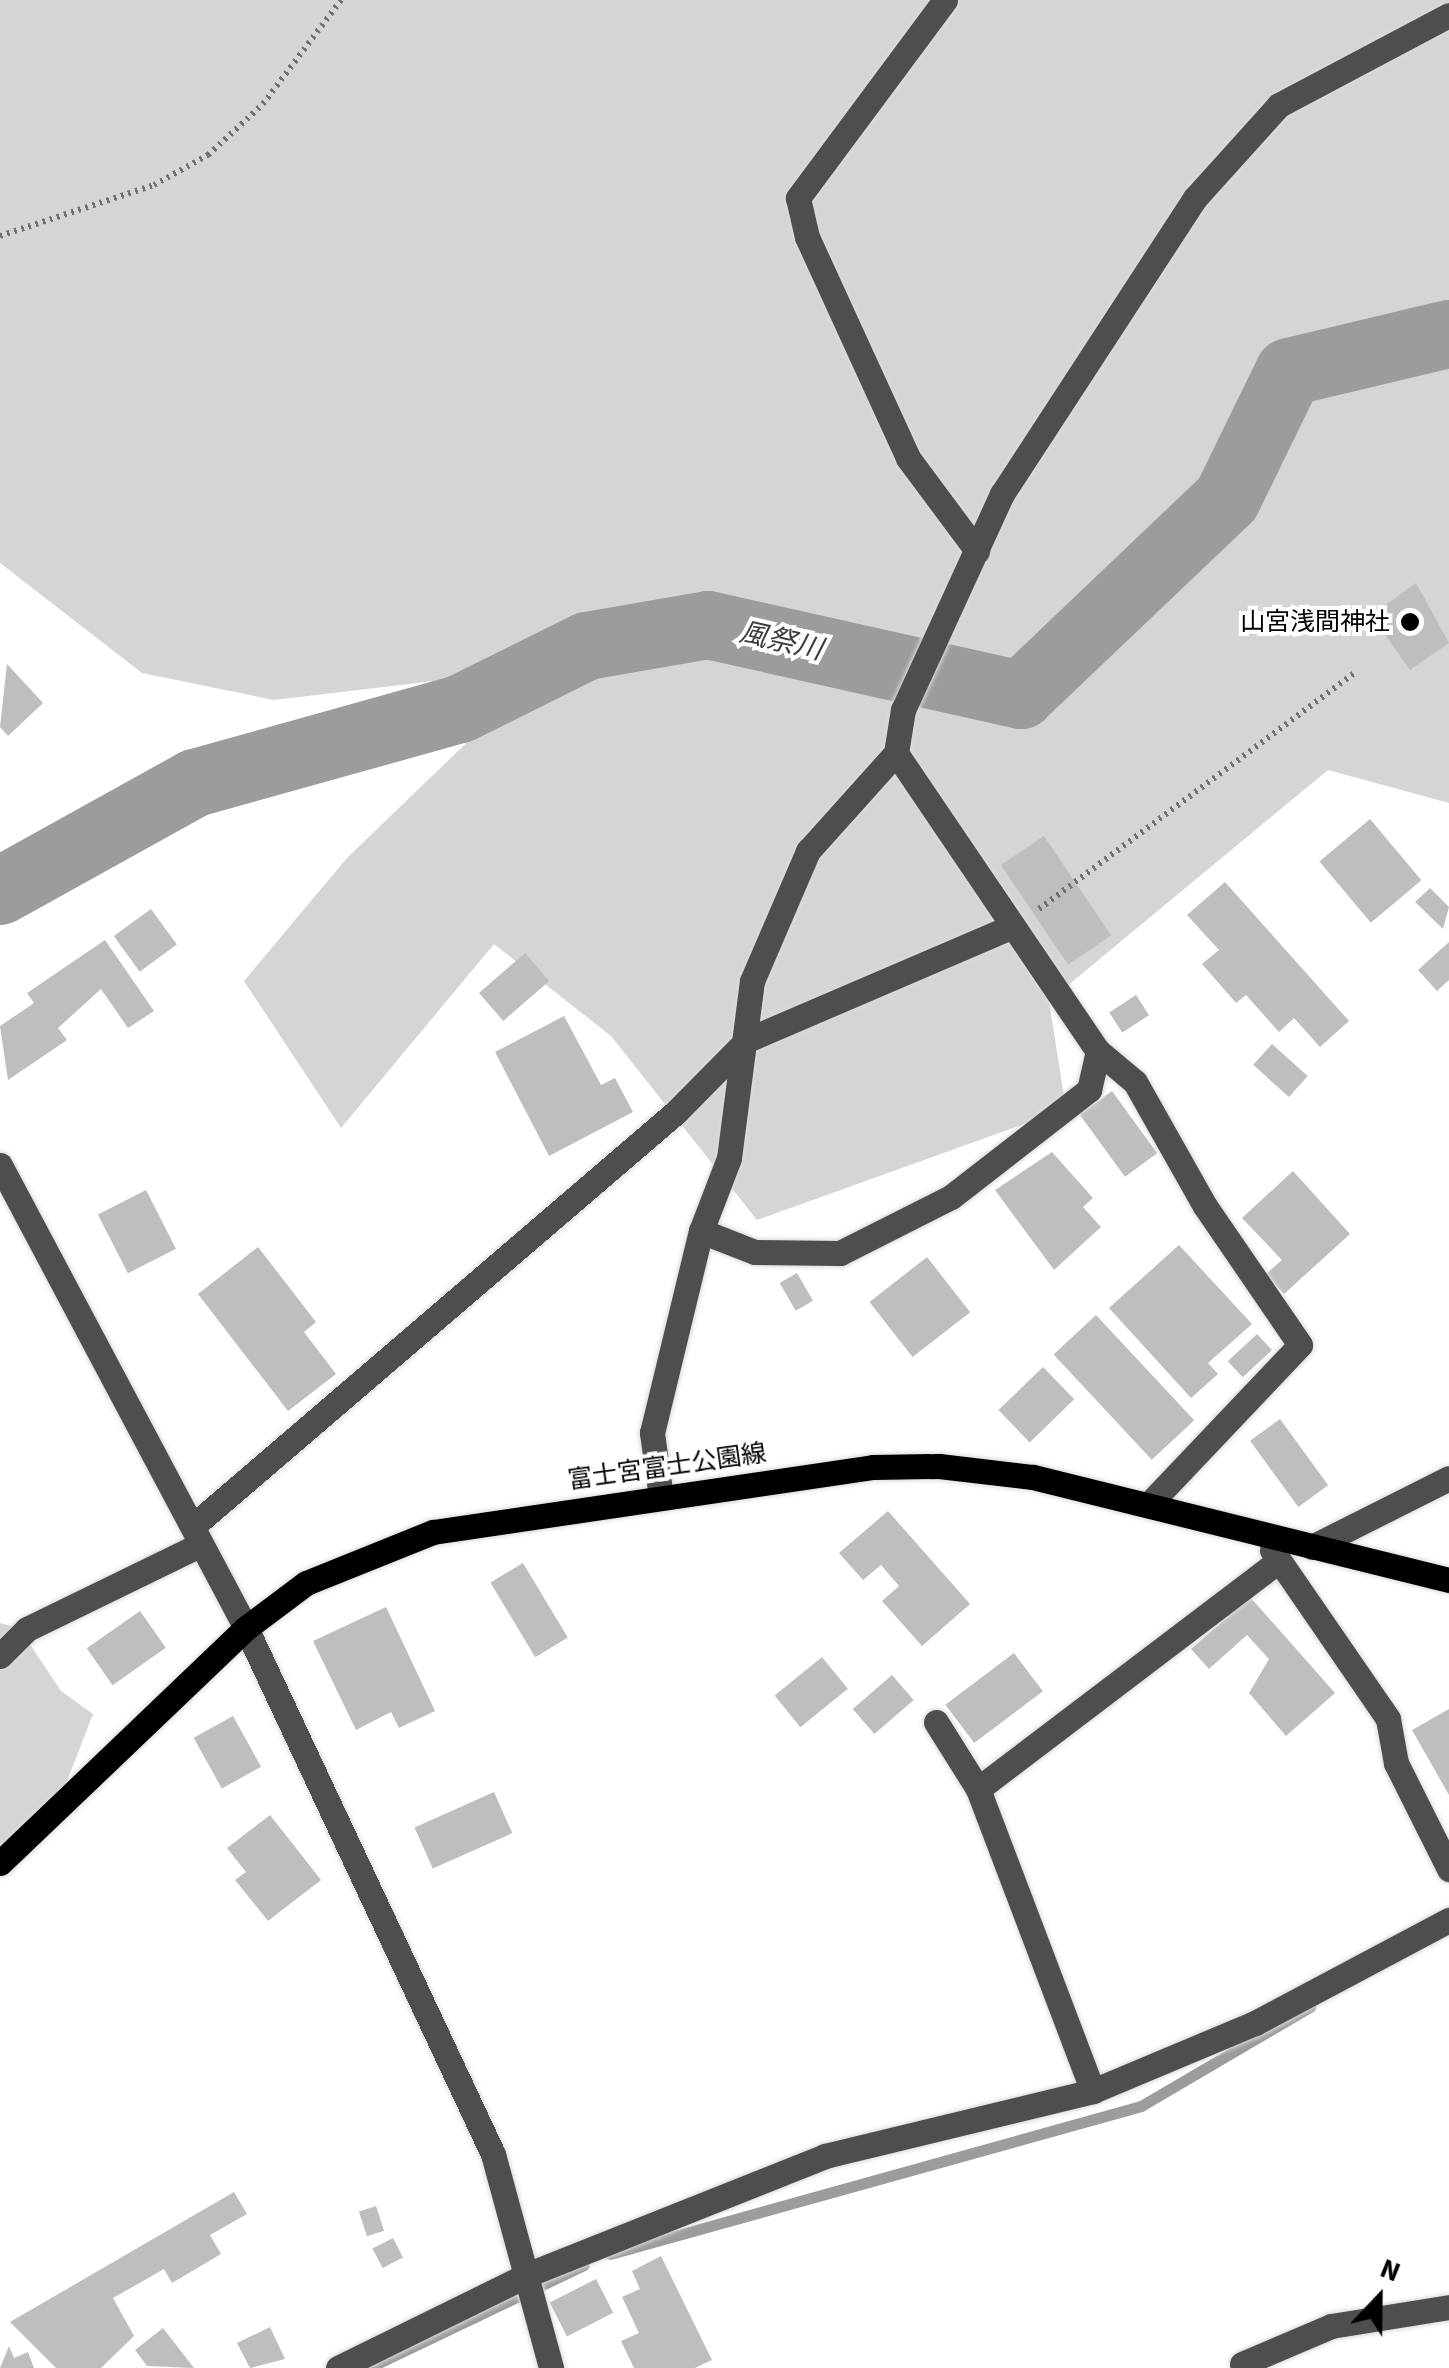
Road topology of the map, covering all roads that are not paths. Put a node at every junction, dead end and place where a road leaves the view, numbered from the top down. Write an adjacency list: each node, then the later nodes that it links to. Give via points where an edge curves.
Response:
1 (945, 0): 3 (street, via 798,198 806,237 908,458)
2 (1449, 15): 3 (street, via 1278,105 1195,198 1002,494)
3 (976, 551): 4 (street, via 904,710)
4 (896, 753): 5 (street); 6 (street, via 808,851 752,981)
5 (1013, 926): 6 (street); 7 (street)
6 (747, 1040): 9 (street, via 729,1158); 14 (street, via 676,1112)
7 (1098, 1051): 9 (street, via 1089,1090 1077,1100 952,1197 840,1253 754,1252); 12 (street, via 1135,1082 1204,1206 1300,1345)
8 (0, 1166): 14 (street)
9 (701, 1231): 11 (street, via 652,1433)
10 (1449, 1478): 15 (street)
11 (661, 1497): 12 (main road, 富士宮富士公園線, via 939,1466); 18 (main road, 富士宮富士公園線, via 433,1532 306,1583)
12 (1148, 1504): 13 (main road, 富士宮富士公園線)
13 (1270, 1535): 15 (main road, 富士宮富士公園線); 16 (street)
14 (195, 1536): 18 (street); 19 (street, via 28,1629)
15 (1312, 1547): 17 (main road, 富士宮富士公園線)
16 (1274, 1564): 21 (street); 23 (street, via 1388,1719 1396,1764)
17 (1449, 1580)
18 (246, 1628): 22 (main road, 富士宮富士公園線); 26 (street, via 492,2154)
19 (0, 1656)
20 (936, 1722): 21 (street)
21 (978, 1789): 25 (street)
22 (0, 1863)
23 (1449, 1870)
24 (1449, 1920): 25 (street, via 1255,2023)
25 (1093, 2091): 26 (street, via 825,2156)
26 (529, 2274): 29 (street); 30 (street)
27 (1449, 2307): 28 (street, via 1331,2326)
28 (1242, 2364)
29 (338, 2368)
30 (552, 2368)

